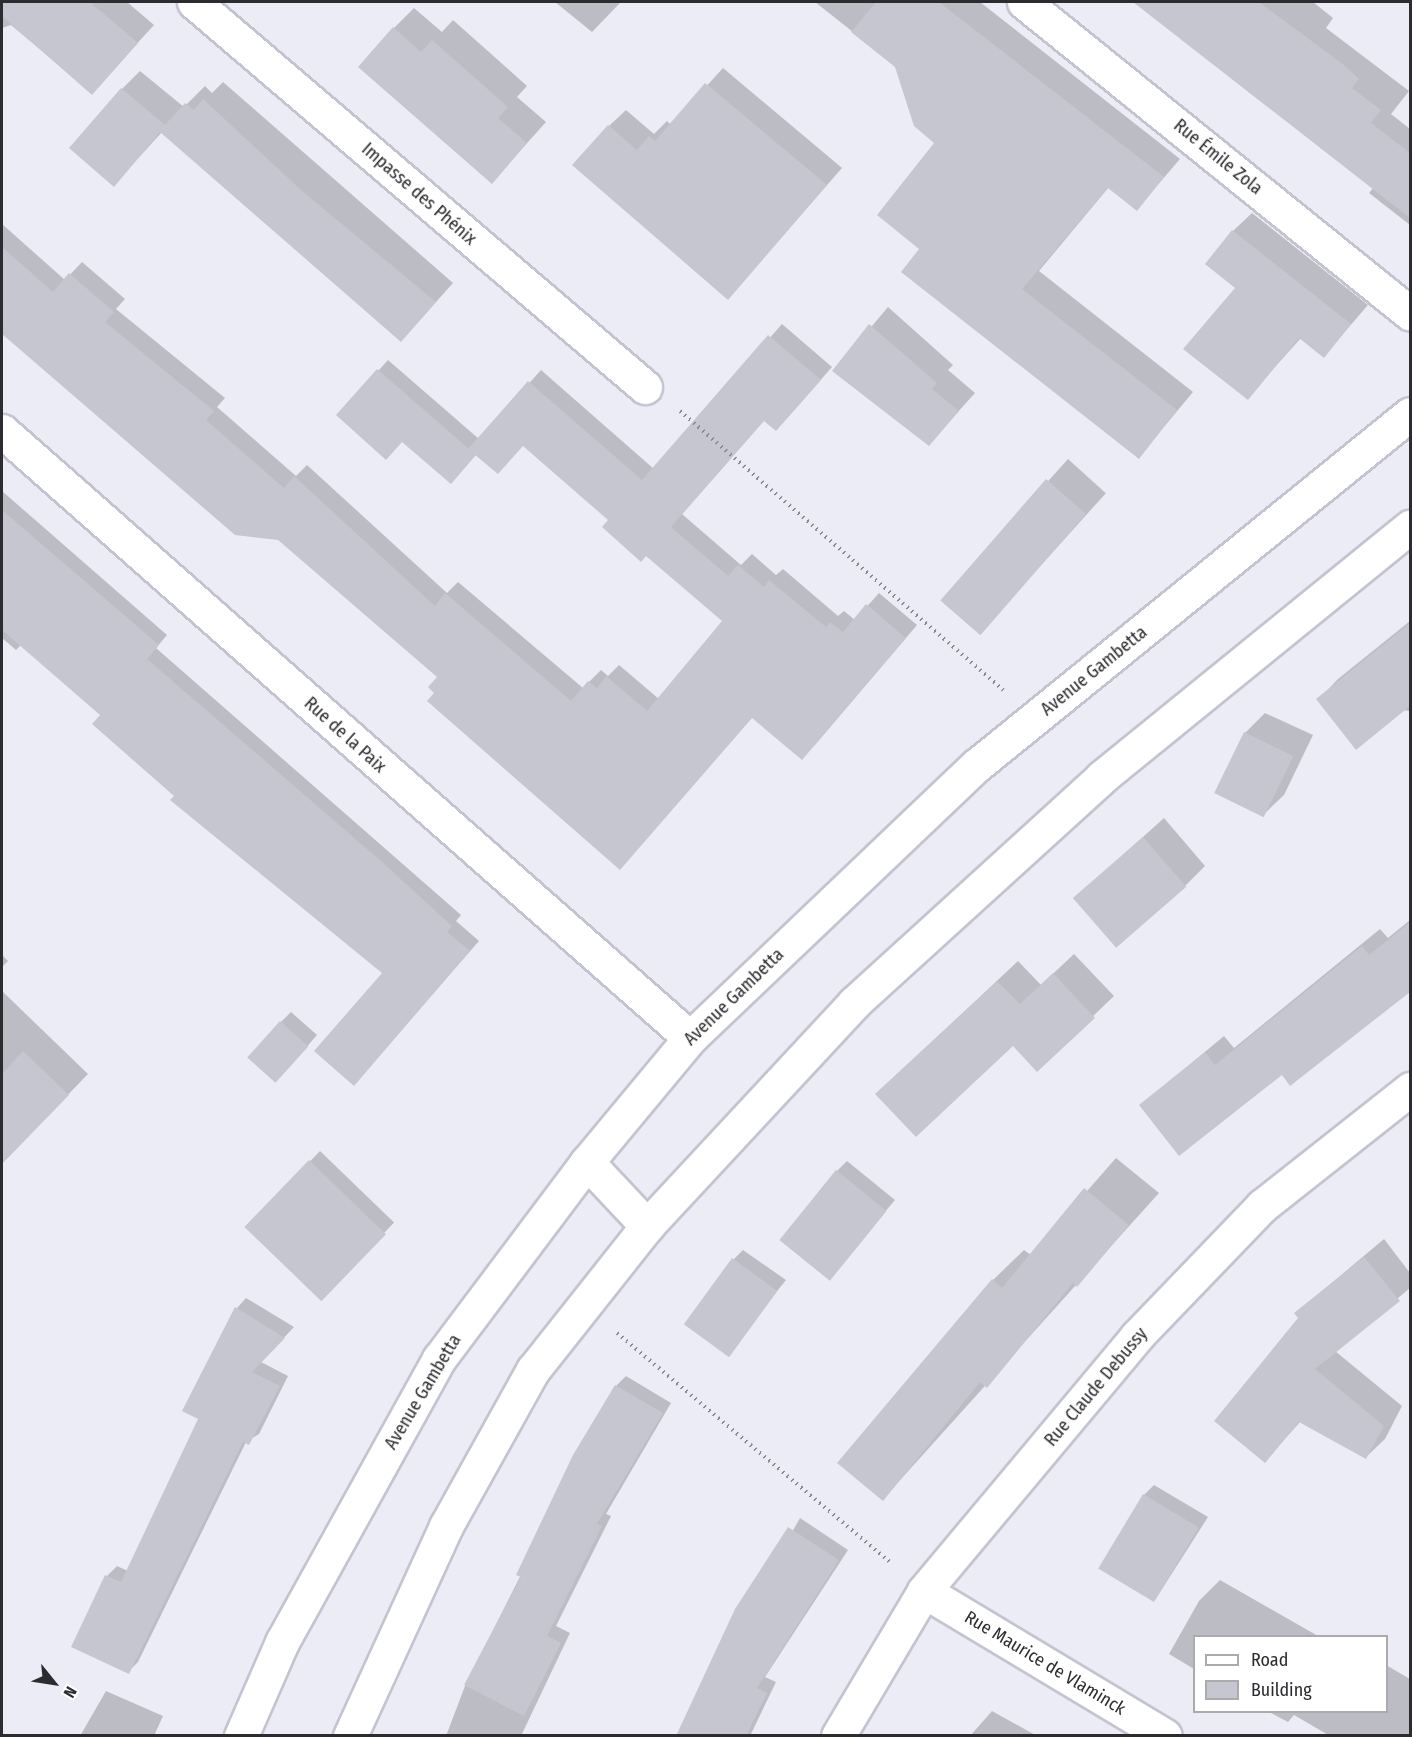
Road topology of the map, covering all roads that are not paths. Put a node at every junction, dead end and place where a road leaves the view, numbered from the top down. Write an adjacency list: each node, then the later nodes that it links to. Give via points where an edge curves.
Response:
1 (194, 2): 4 (street, Impasse des Phénix)
2 (1024, 2): 3 (street, Rue Émile Zola)
3 (1410, 313)
4 (645, 387)
5 (1410, 414): 8 (street, Avenue Gambetta, via 977,765)
6 (2, 431): 8 (street, Rue de la Paix)
7 (1410, 527): 11 (street, via 1102,777 889,971)
8 (690, 1038): 10 (street, Avenue Gambetta)
9 (1410, 1089): 12 (street, Rue Claude Debussy, via 1262,1206 1137,1336)
10 (586, 1162): 11 (street); 13 (street, Avenue Gambetta, via 439,1359 282,1642)
11 (647, 1226): 14 (street, via 582,1303 533,1370 446,1526)
12 (924, 1591): 15 (street, Rue Claude Debussy); 16 (street, Rue Maurice de Vlaminck)
13 (241, 1736)
14 (350, 1736)
15 (838, 1736)
16 (1165, 1736)

